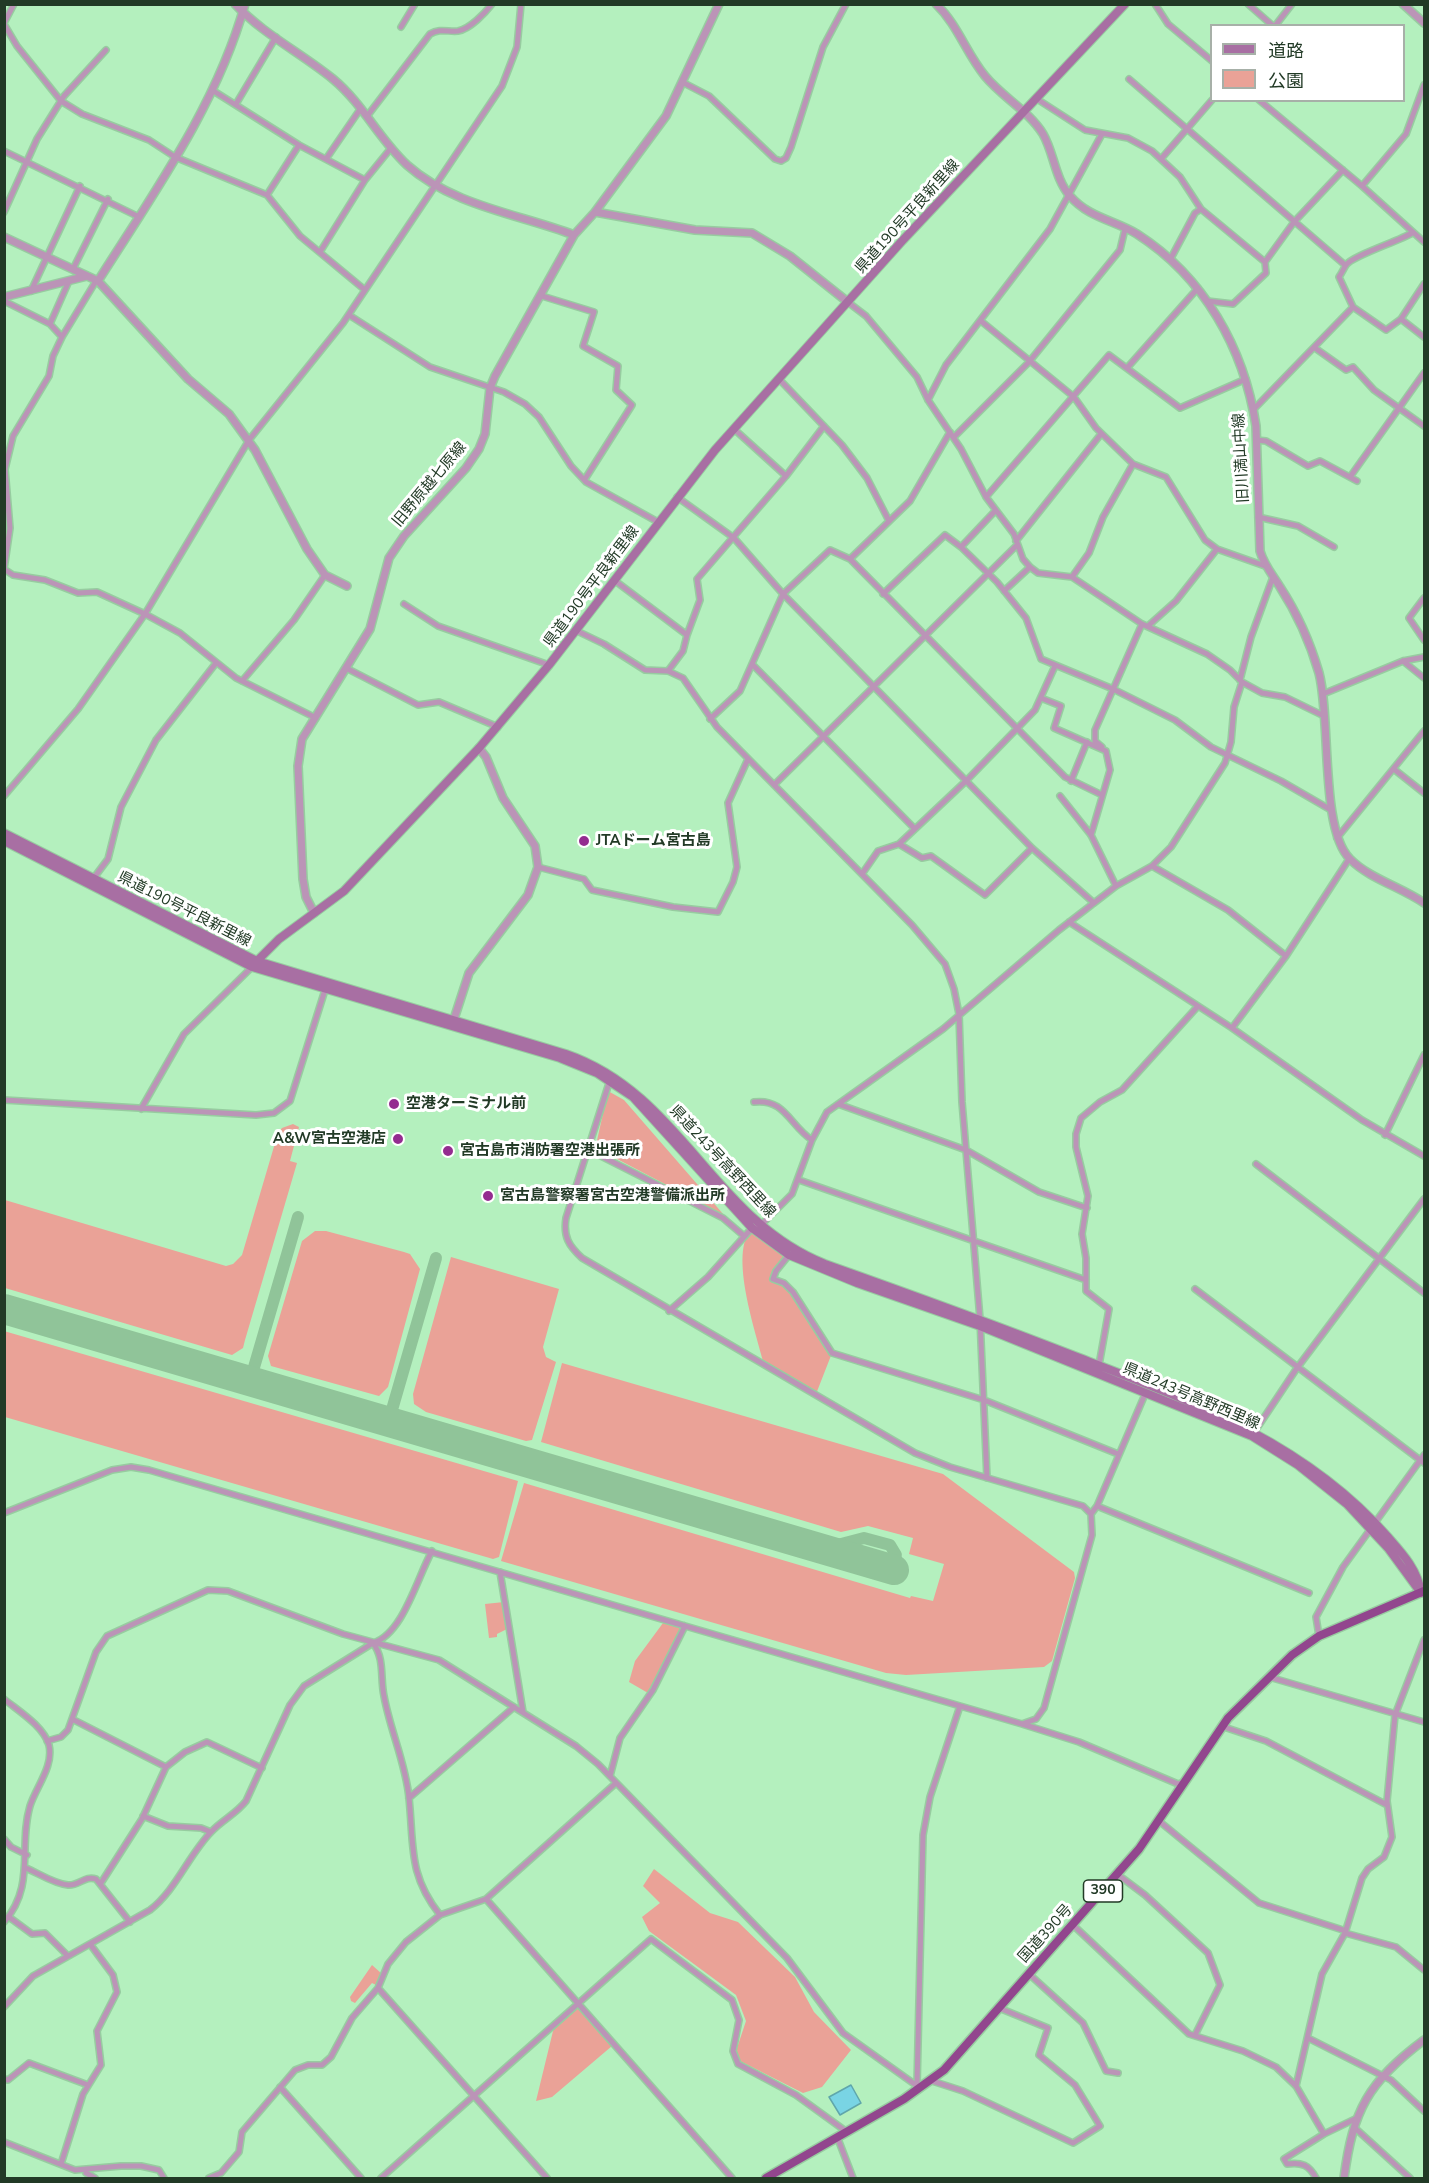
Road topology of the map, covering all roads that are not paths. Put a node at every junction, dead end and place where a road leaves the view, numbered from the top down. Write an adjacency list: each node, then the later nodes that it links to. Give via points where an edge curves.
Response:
1 (14, 4): 16 (street)
2 (235, 4): 15 (street)
3 (245, 4): 15 (street)
4 (415, 4): 20 (street)
5 (492, 4): 35 (street, via 459,31 430,34)
6 (520, 4): 47 (street, via 518,47 511,69)
7 (719, 4): 25 (street, 旧野原越七原線)
8 (846, 4): 25 (street, via 823,47 786,159 775,159 709,96)
9 (936, 4): 34 (street, 旧川満山中線, via 956,28 985,76)
10 (1125, 4): 28 (main road, 県道190号平良新里線)
11 (1155, 4): 23 (street, via 1168,24)
12 (1248, 4): 18 (street)
13 (1292, 4): 19 (street)
14 (1403, 4): 17 (street)
15 (243, 13): 21 (street); 27 (street)
16 (4, 23): 29 (street, via 16,46)
17 (1425, 23)
18 (1272, 24)
19 (1276, 24)
20 (401, 27)
21 (276, 38): 32 (street); 33 (street, via 333,79)
22 (106, 50): 29 (street)
23 (1210, 60)
24 (1129, 79): 36 (street)
25 (682, 82): 55 (street, 旧野原越七原線, via 666,116)
26 (1425, 85): 49 (street, via 1406,135)
27 (212, 90): 32 (street); 41 (street)
28 (1037, 99): 34 (main road, 県道190号平良新里線); 37 (street, via 1085,130)
29 (61, 101): 41 (street, via 82,114 149,140); 44 (street)
30 (1210, 102): 36 (street)
31 (1260, 102): 45 (street)
32 (236, 104): 38 (street)
33 (361, 108): 35 (street); 42 (street)
34 (1024, 113): 51 (street, 旧川満山中線, via 1043,135); 79 (main road, 県道190号平良新里線, via 902,241)
35 (368, 114): 39 (street)
36 (1188, 127): 43 (street); 57 (street)
37 (1102, 134): 43 (street, via 1128,138); 51 (street)
38 (299, 145): 42 (street); 50 (street)
39 (391, 148): 46 (street); 47 (street)
40 (4, 151): 44 (street)
41 (175, 157): 50 (street); 56 (street)
42 (326, 159): 46 (street)
43 (1161, 159): 53 (street, via 1180,177)
44 (27, 162): 48 (street); 54 (street)
45 (1343, 170): 49 (street); 57 (street)
46 (365, 180): 63 (street)
47 (435, 184): 60 (street, via 490,209); 74 (street)
48 (80, 186): 52 (street); 64 (street)
49 (1362, 186): 59 (street)
50 (267, 195): 63 (street, via 300,236)
51 (1070, 196): 58 (street, 旧川満山中線, via 1089,213); 83 (street)
52 (108, 200): 56 (street); 68 (street)
53 (1201, 208): 65 (street); 66 (street)
54 (4, 212)
55 (595, 212): 60 (street, 旧野原越七原線); 79 (street, via 695,230 752,233 790,256)
56 (139, 217): 71 (street)
57 (1294, 222): 66 (street); 67 (street)
58 (1125, 229): 65 (street, 旧川満山中線); 88 (street, via 1120,250)
59 (1412, 233): 62 (street); 67 (street)
60 (574, 235): 76 (street, 旧野原越七原線)
61 (4, 237): 64 (street)
62 (1425, 242)
63 (320, 252): 74 (street)
64 (46, 257): 68 (street); 75 (street)
65 (1170, 260): 73 (street, 旧川満山中線)
66 (1265, 262): 78 (street, via 1266,273 1233,304)
67 (1345, 265): 80 (street, via 1339,277)
68 (73, 269): 69 (street)
69 (87, 276): 70 (street); 71 (street)
70 (69, 281): 75 (street); 84 (street)
71 (97, 281): 85 (street); 103 (street, via 188,379 229,414)
72 (1425, 284): 82 (street)
73 (1198, 288): 78 (street, 旧川満山中線); 89 (street)
74 (365, 290): 81 (street)
75 (31, 291): 77 (street)
76 (542, 296): 93 (street, 旧野原越七原線); 109 (street, via 594,312 583,346 618,366 616,390 632,405)
77 (4, 299): 84 (street)
78 (1207, 301): 92 (street, 旧川満山中線, via 1235,350)
79 (849, 303): 91 (main road, 県道190号平良新里線); 95 (street, via 866,316 906,361)
80 (1353, 307): 82 (street, via 1386,330); 87 (street)
81 (349, 315): 93 (street, via 430,367); 103 (street)
82 (1401, 318): 86 (street)
83 (981, 321): 88 (street); 95 (street, via 945,365)
84 (50, 324): 85 (street)
85 (62, 337): 106 (street, via 49,376 13,436)
86 (1425, 337)
87 (1315, 348): 96 (street, via 1347,370 1353,367 1374,390); 97 (street)
88 (1029, 362): 94 (street); 102 (street)
89 (1127, 368): 92 (street, via 1180,408); 94 (street, via 1109,355)
90 (1425, 373): 96 (street)
91 (779, 379): 98 (street); 100 (main road, 県道190号平良新里線)
92 (1246, 379): 97 (street, 旧川満山中線)
93 (490, 388): 109 (street, via 533,410 571,466); 149 (street, 旧野原越七原線, via 485,434 479,449 389,558 370,630)
94 (1074, 397): 101 (street); 112 (street)
95 (928, 400): 102 (street)
96 (1399, 406): 99 (street); 108 (street)
97 (1253, 410): 104 (street, 旧川満山中線)
98 (824, 426): 107 (street); 115 (street, via 867,478)
99 (1425, 426)
100 (734, 429): 107 (street); 111 (main road, 県道190号平良新里線)
101 (1101, 434): 105 (street); 118 (street)
102 (952, 435): 112 (street); 115 (street, via 910,501)
103 (249, 440): 127 (street, via 294,528); 137 (street)
104 (1256, 440): 108 (street, via 1266,441 1308,466 1320,461); 114 (street, 旧川満山中線)
105 (1133, 464): 121 (street, via 1166,477 1192,523); 128 (street, via 1089,553)
106 (5, 469): 125 (street, via 10,528)
107 (786, 476): 117 (street)
108 (1350, 477): 110 (street)
109 (585, 479): 116 (street)
110 (1357, 481)
111 (677, 497): 116 (main road, 県道190号平良新里線); 117 (street)
112 (986, 497): 113 (street)
113 (996, 510): 118 (street); 119 (street)
114 (1258, 517): 120 (street, via 1298,526); 123 (street, 旧川満山中線)
115 (889, 521): 122 (street)
116 (658, 522): 130 (main road, 県道190号平良新里線)
117 (734, 538): 133 (street); 140 (street, via 697,579 700,600)
118 (1017, 543): 124 (street); 126 (street)
119 (961, 547): 126 (street); 134 (street, via 945,535)
120 (1334, 547)
121 (1218, 549): 123 (street); 138 (street, via 1176,601)
122 (850, 559): 133 (street, via 830,550); 134 (street)
123 (1265, 566): 129 (street, 旧川満山中線)
124 (1030, 567): 128 (street, via 1038,573); 132 (street)
125 (4, 569): 137 (street, via 78,593 97,592)
126 (988, 573): 132 (street); 141 (street)
127 (325, 575): 131 (street); 152 (street, via 294,620)
128 (1072, 577): 138 (street)
129 (1273, 577): 153 (street, via 1251,637); 156 (street, 旧川満山中線, via 1308,639)
130 (614, 580): 139 (main road, 県道190号平良新里線); 140 (street)
131 (347, 586)
132 (1004, 591): 148 (street, via 1026,618 1041,659)
133 (783, 594): 147 (street); 154 (street)
134 (884, 594): 141 (street)
135 (1425, 598): 142 (street, via 1409,618)
136 (404, 604): 146 (street, via 438,626)
137 (145, 614): 145 (street, via 180,633); 176 (street, via 78,709)
138 (1145, 625): 153 (street, via 1198,649); 155 (street)
139 (575, 630): 146 (main road, 県道190号平良新里線); 150 (street, via 645,670)
140 (687, 635): 150 (street, via 683,651)
141 (925, 635): 154 (street); 162 (street)
142 (1425, 640)
143 (1425, 657): 144 (street)
144 (1403, 661): 151 (street); 156 (street)
145 (216, 663): 152 (street); 190 (street, via 156,740 121,807 108,859)
146 (549, 664): 161 (main road, 県道190号平良新里線)
147 (752, 664): 160 (street, via 740,691); 164 (street)
148 (1055, 666): 155 (street); 157 (street)
149 (348, 669): 159 (street, 旧野原越七原線); 161 (street, via 418,705 439,702)
150 (668, 671): 160 (street, via 683,678)
151 (1425, 678)
152 (242, 681): 159 (street)
153 (1241, 681): 158 (street); 168 (street)
154 (873, 687): 164 (street); 171 (street)
155 (1113, 689): 167 (street, via 1095,730 1095,741); 168 (street, via 1175,720)
156 (1323, 694): 158 (street, 旧川満山中線)
157 (1041, 698): 162 (street, via 1035,710); 165 (street, via 1061,706 1054,729)
158 (1324, 716): 178 (street, 旧川満山中線)
159 (316, 718): 194 (street, 旧野原越七原線, via 302,739 298,766 303,879)
160 (710, 719): 169 (street)
161 (498, 727): 166 (main road, 県道190号平良新里線)
162 (1015, 728): 171 (street); 172 (street)
163 (1425, 731): 170 (street)
164 (824, 736): 173 (street); 179 (street)
165 (1087, 742): 167 (street); 172 (street)
166 (479, 748): 188 (street, via 503,798 535,846); 194 (main road, 県道190号平良新里線, via 344,891)
167 (1106, 751): 175 (street, via 1110,770)
168 (1228, 754): 178 (street); 187 (street, via 1172,847)
169 (748, 759): 173 (street); 188 (street, via 728,803 737,867 734,882 718,912 592,890 584,879)
170 (1395, 770): 174 (street); 182 (street)
171 (967, 780): 179 (street); 185 (street)
172 (1071, 781): 175 (street)
173 (774, 785): 189 (street)
174 (1425, 793)
175 (1102, 795): 181 (street)
176 (4, 796)
177 (1060, 796): 181 (street)
178 (1331, 810): 182 (street, 旧川満山中線)
179 (914, 828): 184 (street)
180 (4, 833): 190 (main road, 県道190号平良新里線)
181 (1091, 835): 191 (street)
182 (1337, 838): 186 (street, 旧川満山中線)
183 (4, 841): 197 (main road, 県道190号平良新里線)
184 (899, 844): 185 (street, via 922,858 931,856 985,895); 189 (street, via 878,851)
185 (1032, 848): 192 (street)
186 (1349, 858): 193 (street, 旧川満山中線); 196 (street)
187 (1152, 866): 191 (street); 196 (street, via 1228,910)
188 (538, 867): 201 (street, via 528,895 468,973)
189 (862, 874): 200 (street, via 936,951 951,978)
190 (93, 879): 197 (main road, 県道190号平良新里線)
191 (1116, 886): 192 (street)
192 (1094, 903): 195 (street)
193 (1425, 903)
194 (314, 913): 197 (main road, 県道190号平良新里線)
195 (1070, 922): 199 (street); 200 (street)
196 (1286, 956): 202 (street)
197 (254, 964): 198 (main road, 県道243号高野西里線); 201 (main road, 県道243号高野西里線); 208 (street, via 184,1034)
198 (325, 990): 204 (main road, 県道243号高野西里線, via 560,1058); 208 (street, via 297,1086 281,1109 267,1115)
199 (1198, 1006): 202 (street); 217 (street, via 1122,1090 1082,1118 1076,1147 1088,1196)
200 (959, 1014): 207 (street); 212 (street)
201 (454, 1019): 218 (main road, 県道243号高野西里線, via 583,1059 623,1081 652,1106)
202 (1232, 1028): 209 (street)
203 (1425, 1055): 209 (street)
204 (610, 1080): 211 (street); 218 (main road, 県道243号高野西里線, via 648,1111)
205 (4, 1100): 208 (street)
206 (754, 1102): 210 (street, via 777,1104)
207 (838, 1104): 210 (street, via 822,1119); 212 (street)
208 (141, 1109)
209 (1385, 1135): 213 (street)
210 (812, 1140): 215 (street)
211 (587, 1149): 219 (street, via 723,1218); 226 (street, via 566,1218 569,1246)
212 (966, 1150): 217 (street, via 1039,1192); 220 (street)
213 (1425, 1156)
214 (1256, 1164): 222 (street)
215 (799, 1180): 218 (street, via 792,1194); 220 (street)
216 (1425, 1199): 222 (street)
217 (1087, 1208): 223 (street, via 1083,1234)
218 (756, 1227): 219 (street); 221 (main road, 県道243号高野西里線); 227 (main road, 県道243号高野西里線, via 808,1257)
219 (744, 1236): 226 (street)
220 (973, 1239): 223 (street); 227 (street)
221 (789, 1255): 227 (main road, 県道243号高野西里線); 231 (street, via 773,1280 784,1283 793,1292 832,1353)
222 (1379, 1258): 225 (street); 229 (street)
223 (1086, 1280): 228 (street, via 1086,1291 1109,1309)
224 (1195, 1289): 229 (street)
225 (1425, 1293)
226 (669, 1311): 235 (street, via 915,1453)
227 (980, 1323): 228 (main road, 県道243号高野西里線); 230 (main road, 県道243号高野西里線); 231 (street)
228 (1099, 1365): 230 (main road, 県道243号高野西里線)
229 (1297, 1368): 232 (street); 234 (street)
230 (1148, 1388): 232 (main road, 県道243号高野西里線); 233 (street); 239 (main road, 県道243号高野西里線, via 1275,1450)
231 (984, 1400): 233 (street); 235 (street)
232 (1255, 1431): 239 (main road, 県道243号高野西里線, via 1321,1474)
233 (1118, 1454): 236 (street)
234 (1423, 1460): 239 (street)
235 (987, 1478): 238 (street, via 1083,1506)
236 (1098, 1506): 238 (street); 243 (street)
237 (4, 1513): 240 (street, via 112,1470 131,1467)
238 (1091, 1514): 256 (street, via 1092,1535 1044,1708 1036,1719)
239 (1373, 1524): 242 (main road, 県道243号高野西里線, via 1415,1572); 245 (street, via 1321,1605 1315,1624)
240 (432, 1551): 241 (street); 247 (street, via 399,1622 383,1640)
241 (501, 1572): 244 (street); 252 (street)
242 (1423, 1592): 245 (highway, 国道390号 / 390)
243 (1309, 1593)
244 (685, 1626): 250 (street); 261 (street, via 653,1690 620,1738)
245 (1319, 1636): 248 (highway, 国道390号 / 390)
246 (1425, 1640): 253 (street)
247 (373, 1643): 251 (street, via 439,1660); 254 (street, via 228,1591 208,1590 107,1636 96,1652); 260 (street, via 304,1686 290,1705); 264 (street)
248 (1269, 1677): 253 (street); 257 (highway, 国道390号 / 390)
249 (4, 1699): 258 (street)
250 (960, 1706): 256 (street); 298 (street, via 930,1797 923,1835 915,2081)
251 (514, 1707): 252 (street); 264 (street)
252 (523, 1712): 261 (street, via 587,1754)
253 (1395, 1715): 255 (street); 265 (street)
254 (72, 1719): 258 (street, via 65,1734); 259 (street)
255 (1425, 1722)
256 (1022, 1724): 263 (street)
257 (1221, 1726): 263 (highway, 国道390号 / 390); 265 (street, via 1266,1741)
258 (47, 1741): 270 (street, via 48,1766 29,1812)
259 (166, 1767): 260 (street, via 184,1752 207,1742); 266 (street)
260 (262, 1768): 268 (street, via 241,1808)
261 (610, 1776): 262 (street)
262 (616, 1783): 274 (street); 298 (street, via 787,1958 843,2033)
263 (1182, 1783): 267 (highway, 国道390号 / 390)
264 (410, 1798): 275 (street, via 413,1859 427,1897)
265 (1387, 1804): 279 (street, via 1392,1837 1384,1857 1362,1878)
266 (143, 1816): 268 (street, via 168,1826); 273 (street)
267 (1160, 1821): 272 (highway, 国道390号 / 390); 279 (street, via 1259,1903)
268 (211, 1832): 277 (street, via 161,1900)
269 (4, 1839): 270 (street)
270 (27, 1855): 271 (street)
271 (26, 1868): 273 (street, via 66,1885 88,1878); 276 (street, via 19,1898)
272 (1118, 1874): 278 (highway, 国道390号 / 390); 288 (street, via 1208,1953 1220,1985)
273 (101, 1883): 277 (street)
274 (486, 1899): 275 (street); 285 (street)
275 (440, 1916): 284 (street, via 397,1952)
276 (7, 1919): 281 (street, via 32,1934 45,1933)
277 (130, 1922): 280 (street)
278 (1073, 1925): 283 (highway, 国道390号 / 390); 288 (street, via 1189,2034)
279 (1346, 1932): 282 (street, via 1396,1947); 289 (street, via 1322,1974)
280 (90, 1944): 281 (street); 295 (street, via 113,1975 117,1992 98,2027 101,2064)
281 (68, 1956): 286 (street, via 33,1976)
282 (1425, 1970)
283 (1029, 1974): 287 (highway, 国道390号 / 390); 291 (street, via 1083,2023 1106,2071)
284 (378, 1988): 297 (street, via 352,2018 326,2063 295,2070); 299 (street)
285 (577, 2004): 299 (street); 303 (street, via 654,1939 734,2003 739,2027 733,2051 738,2064 796,2095); 317 (street)
286 (4, 2007)
287 (999, 2008): 294 (highway, 国道390号 / 390, via 944,2070); 294 (street, via 1048,2028 1039,2055 1075,2085 1100,2126 1073,2143 992,2104)
288 (1195, 2035): 296 (street, via 1276,2067)
289 (1308, 2038): 292 (street); 296 (street)
290 (1425, 2040): 292 (street)
291 (1118, 2073)
292 (1381, 2077): 300 (street, via 1391,2080); 301 (street)
293 (4, 2079): 295 (street, via 29,2063)
294 (929, 2080): 298 (highway, 国道390号 / 390)
295 (87, 2085): 308 (street)
296 (1296, 2086): 304 (street)
297 (280, 2088): 313 (street, via 242,2132 239,2152 221,2173); 314 (street)
298 (920, 2088): 303 (highway, 国道390号 / 390)
299 (473, 2096): 315 (street); 316 (street)
300 (1425, 2111)
301 (1355, 2119): 302 (street); 304 (street)
302 (1355, 2128): 320 (street); 321 (street)
303 (847, 2132): 305 (highway, 国道390号 / 390)
304 (1324, 2134): 319 (street, via 1284,2159 1287,2164 1301,2162)
305 (838, 2139): 310 (highway, 国道390号 / 390); 318 (street)
306 (6, 2142): 307 (street); 308 (street)
307 (4, 2152)
308 (61, 2164): 309 (street)
309 (86, 2174): 311 (street); 312 (street, via 106,2166 141,2166 159,2170)
310 (771, 2177)
311 (94, 2178)
312 (164, 2178)
313 (209, 2178)
314 (361, 2178)
315 (381, 2178)
316 (546, 2178)
317 (732, 2178)
318 (853, 2178)
319 (1316, 2178)
320 (1344, 2178)
321 (1410, 2178)

